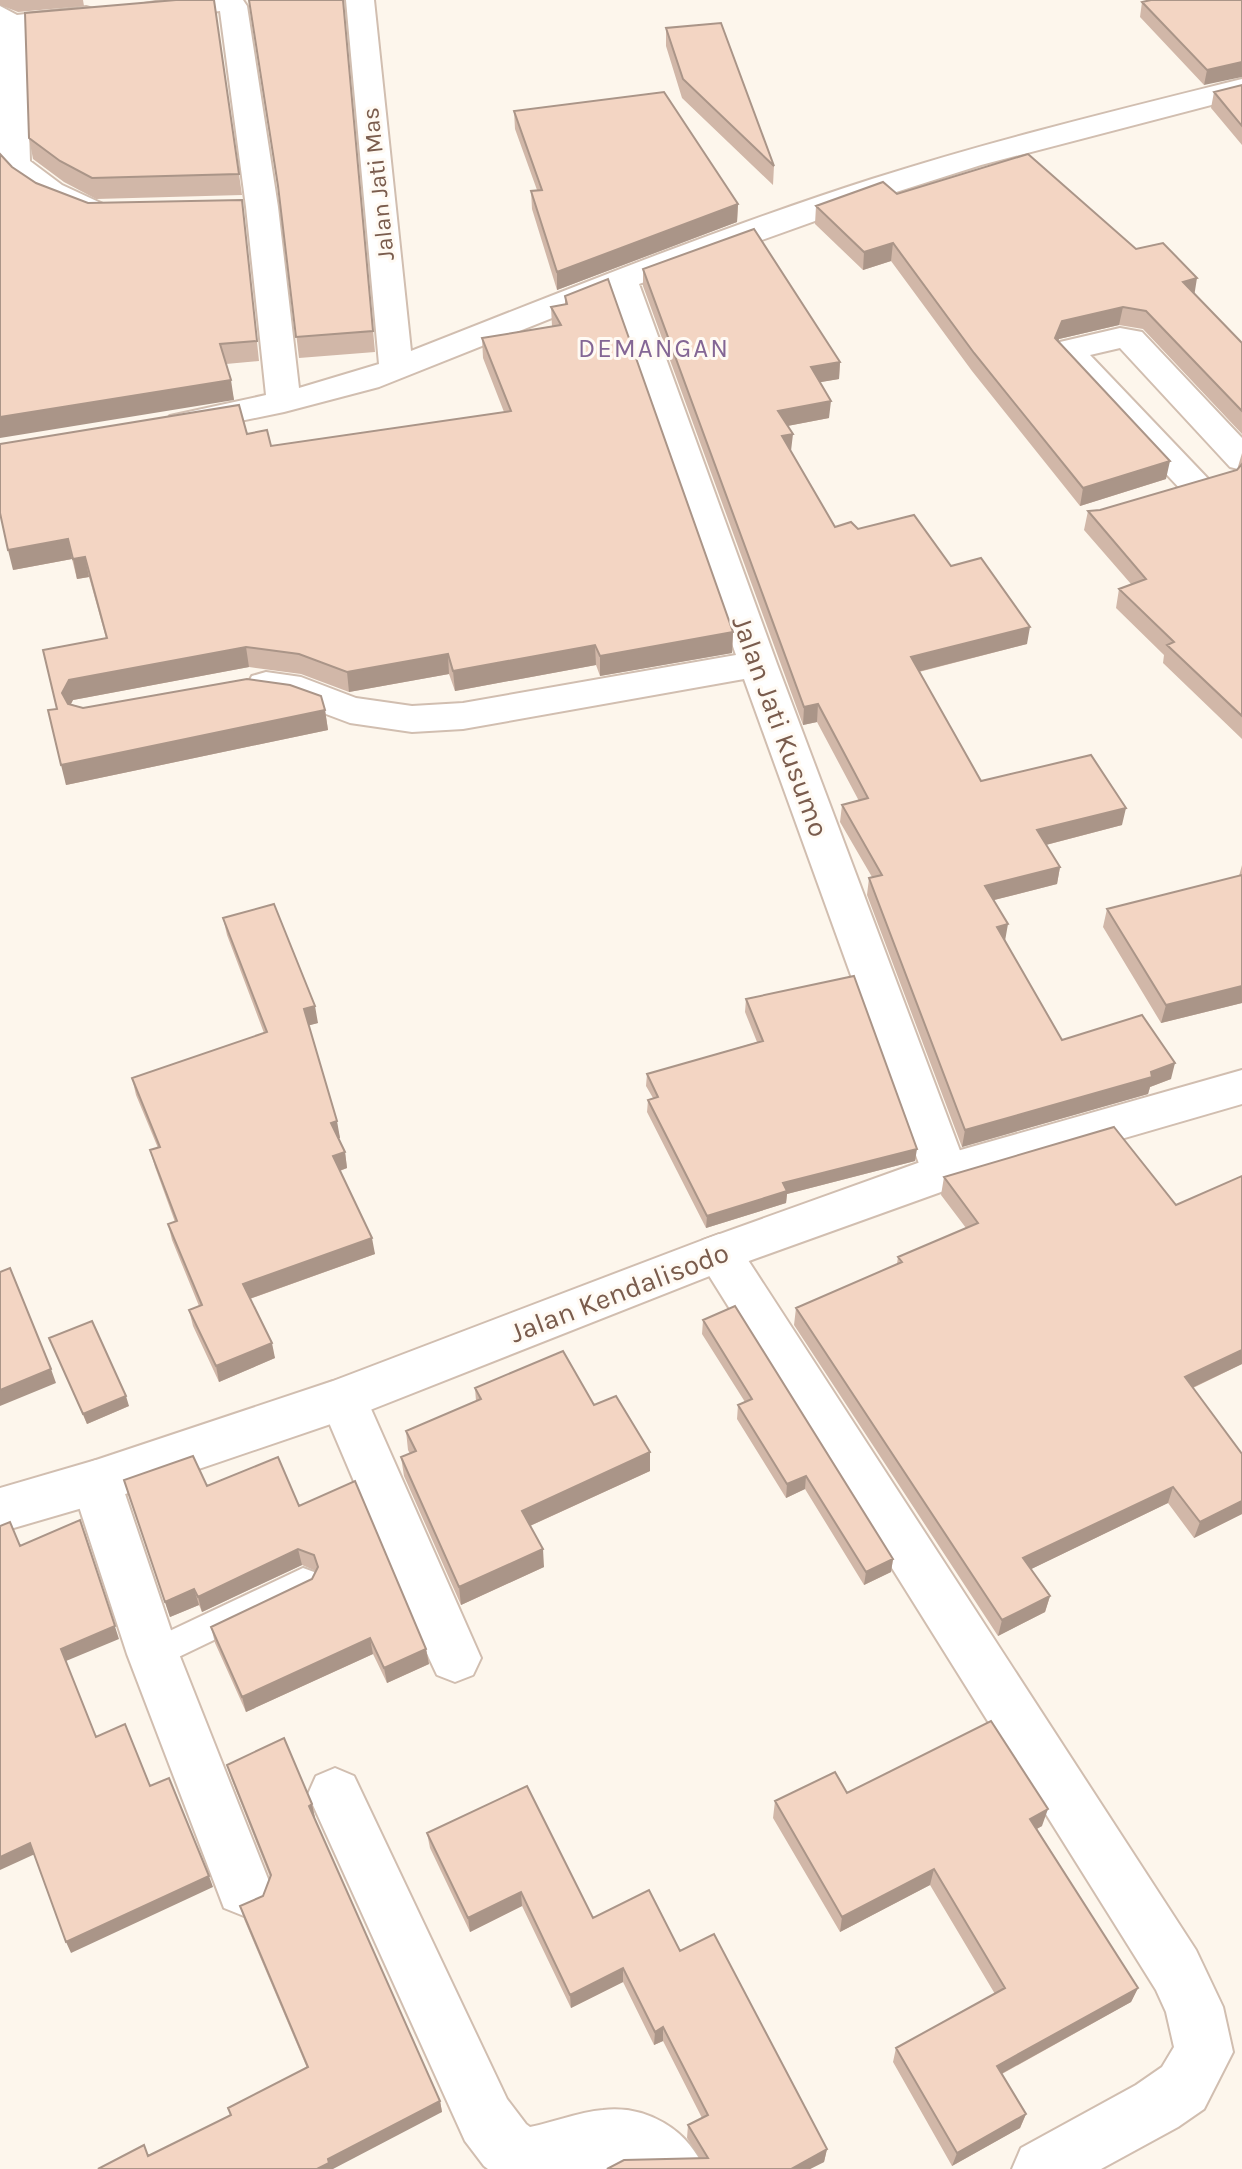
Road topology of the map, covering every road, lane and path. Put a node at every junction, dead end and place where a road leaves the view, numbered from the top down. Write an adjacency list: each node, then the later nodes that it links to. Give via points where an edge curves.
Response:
1 (360, 0): 8 (street, Jalan Jati Mas)
2 (6, 19): 4 (street, via 232,4); 6 (street, via 15,164 77,206)
3 (1242, 88): 7 (street, via 897,181)
4 (262, 207): 5 (street); 9 (street)
5 (231, 208)
6 (123, 211)
7 (621, 279): 8 (street); 13 (street, Jalan Jati Kusumo)
8 (396, 368): 9 (street)
9 (284, 402): 10 (street)
10 (154, 428)
11 (1242, 459): 12 (street, via 1130,339 1072,349 1181,489)
12 (1242, 472)
13 (758, 664): 14 (street, via 463,716 412,719 350,710 301,690); 16 (street, Jalan Jati Kusumo)
14 (235, 686)
15 (1242, 1087): 16 (street, Jalan Kendalisodo)
16 (945, 1172): 17 (street, Jalan Kendalisodo)
17 (719, 1253): 18 (street, Jalan Kendalisodo); 27 (street, via 1168,1956 1194,2007 1204,2052 1183,2088)
18 (343, 1399): 19 (street, Jalan Kendalisodo); 23 (street)
19 (96, 1482): 20 (street, Jalan Kendalisodo); 22 (street)
20 (0, 1510)
21 (303, 1582): 22 (lane)
22 (153, 1654): 25 (street)
23 (455, 1658)
24 (335, 1794): 26 (street, via 486,2120 505,2145 523,2158 620,2138 644,2142)
25 (244, 1889)
26 (674, 2169)
27 (1042, 2169)

